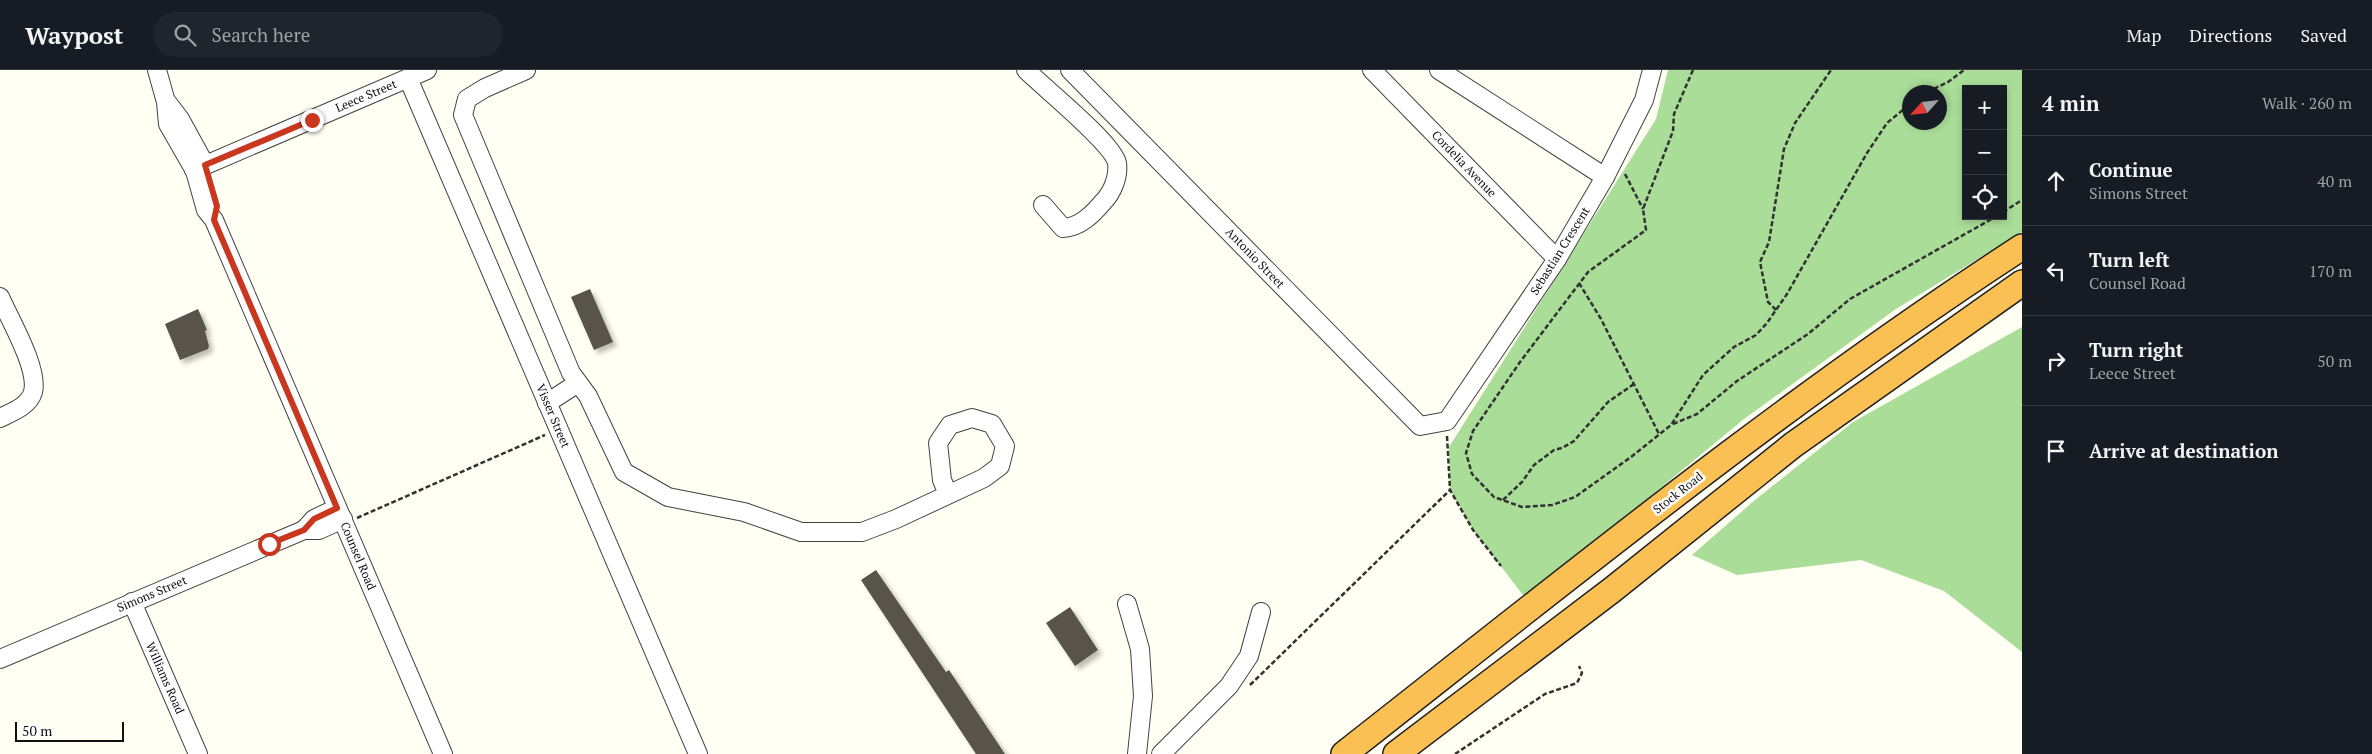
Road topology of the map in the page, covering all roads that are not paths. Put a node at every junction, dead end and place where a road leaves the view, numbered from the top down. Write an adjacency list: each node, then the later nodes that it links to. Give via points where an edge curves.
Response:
1 (157, 70): 10 (street, Counsel Road, via 166,102 180,120)
2 (427, 70): 9 (street, Leece Street)
3 (526, 70): 17 (street, via 467,99 463,115)
4 (1026, 70): 12 (street, via 1107,146 1117,163 1110,195 1075,228 1063,228)
5 (1070, 70): 20 (street, Antonio Street, via 1420,426)
6 (1372, 70): 14 (street, Cordelia Avenue)
7 (1439, 70): 11 (street)
8 (1652, 70): 11 (street, Sebastian Crescent, via 1644,100)
9 (408, 78): 10 (street, Leece Street); 18 (street, Visser Street)
10 (200, 168): 22 (street, Counsel Road, via 217,206 214,220)
11 (1605, 177): 14 (street, Sebastian Crescent)
12 (1043, 204)
13 (2022, 247): 32 (highway, Stock Road, via 1896,332 1721,460)
14 (1557, 259): 20 (street, Sebastian Crescent)
15 (2022, 283): 33 (highway, via 1793,445 1612,590)
16 (0, 297): 19 (street, via 32,372 32,393 20,409)
17 (578, 383): 18 (street); 21 (street, via 588,396 624,472 668,497 744,512 801,532 862,532)
18 (548, 403): 29 (street, Visser Street)
19 (0, 418)
20 (1447, 421)
21 (948, 494): 21 (street, via 942,480 938,443 950,425 972,418 992,424 1005,446 1000,466 984,478)
22 (341, 517): 23 (street, Simons Street, via 319,530 304,530); 28 (street, Counsel Road)
23 (132, 602): 26 (street, Simons Street); 27 (street, Williams Road)
24 (1127, 604): 30 (street, via 1140,649 1143,696)
25 (1261, 612): 31 (street, via 1249,656 1229,686)
26 (0, 658)
27 (198, 754)
28 (443, 754)
29 (698, 754)
30 (1137, 754)
31 (1161, 754)
32 (1344, 754)
33 (1396, 754)

